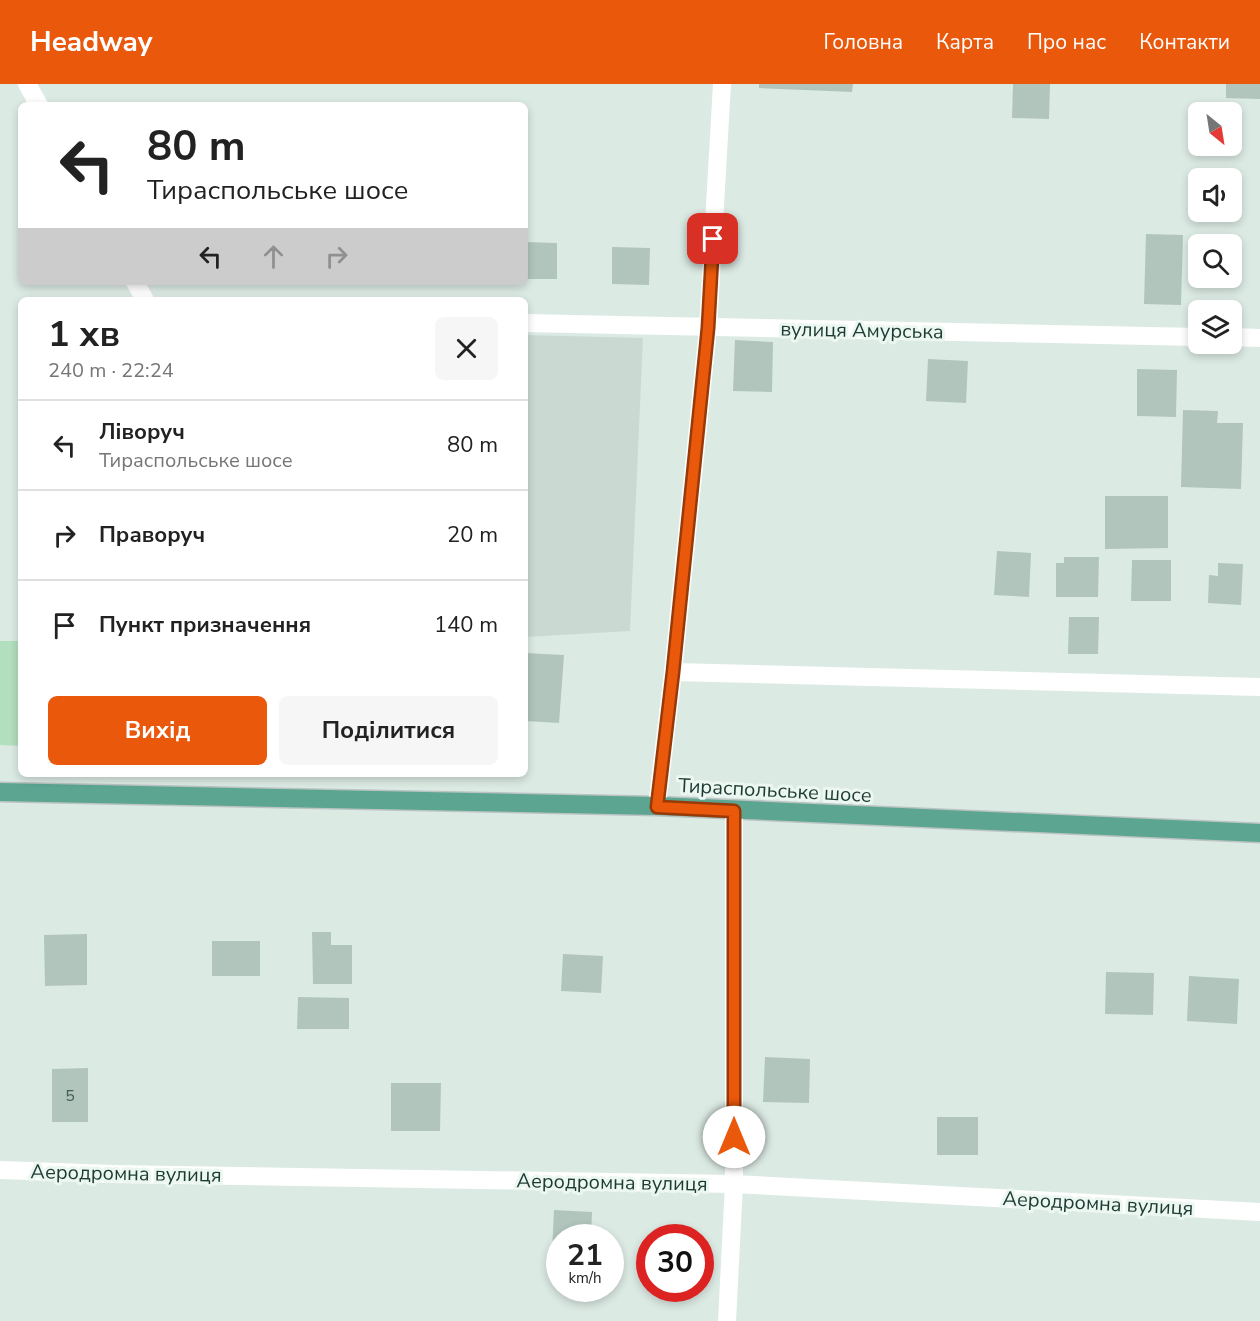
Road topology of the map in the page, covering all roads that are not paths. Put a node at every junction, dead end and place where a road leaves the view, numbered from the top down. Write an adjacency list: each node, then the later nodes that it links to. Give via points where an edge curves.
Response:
1 (27, 84): 3 (street)
2 (722, 84): 5 (street)
3 (37, 102)
4 (528, 323): 5 (street, вулиця Амурська)
5 (708, 328): 6 (street, вулиця Амурська); 9 (street)
6 (1188, 337)
7 (1242, 337): 8 (street)
8 (1260, 338)
9 (673, 672): 10 (street); 12 (street)
10 (1260, 687)
11 (0, 792): 12 (main road, Тираспольське шосе)
12 (657, 807): 13 (main road, Тираспольське шосе)
13 (734, 811): 14 (main road, Тираспольське шосе); 16 (street)
14 (1260, 833)
15 (0, 1170): 16 (street, Аеродромна вулиця)
16 (734, 1184): 17 (street, Аеродромна вулиця); 18 (street)
17 (1260, 1212)
18 (727, 1321)

